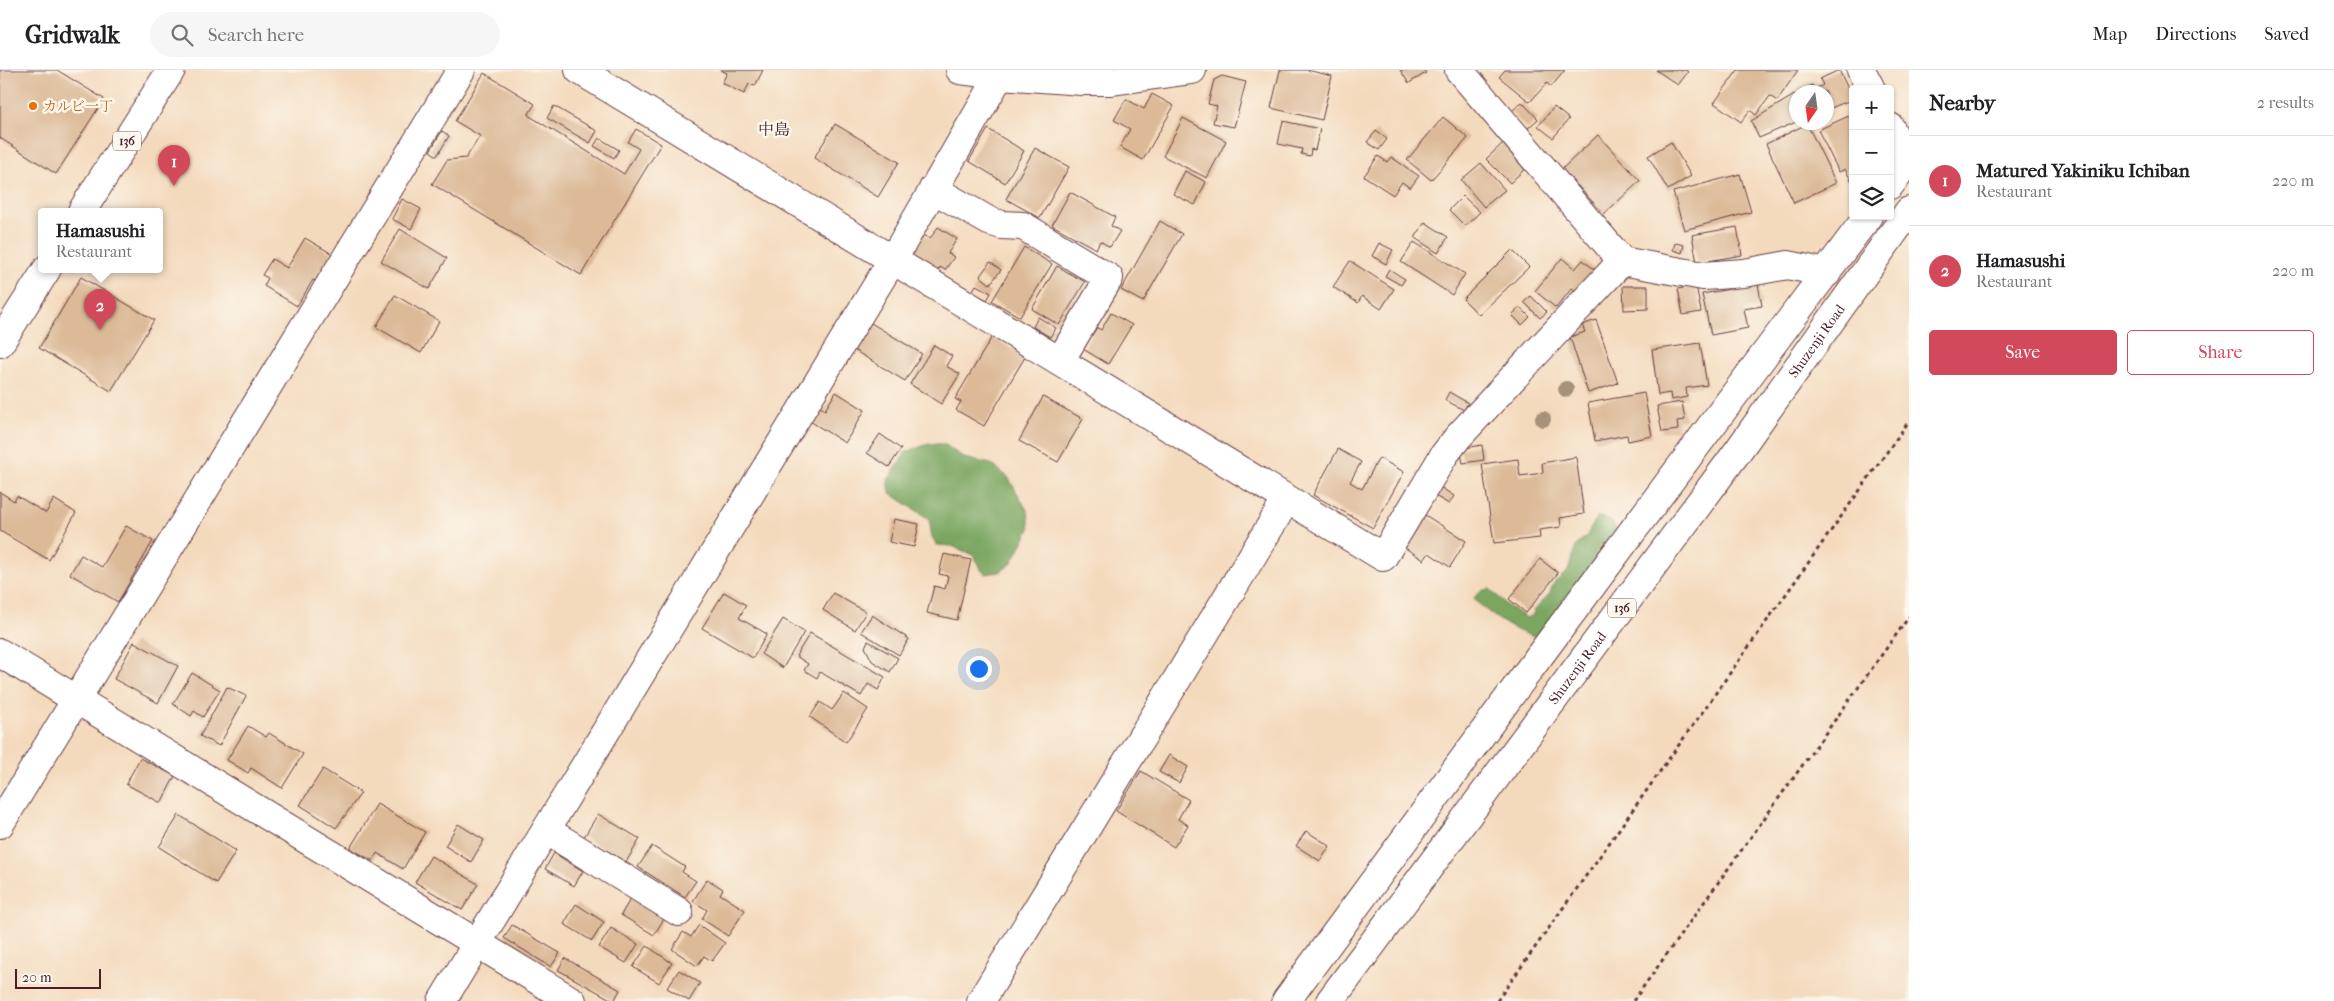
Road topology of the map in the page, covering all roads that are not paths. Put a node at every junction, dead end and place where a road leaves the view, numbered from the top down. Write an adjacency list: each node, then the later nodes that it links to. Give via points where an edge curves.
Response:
1 (171, 70): 15 (main road, 136)
2 (461, 70): 26 (main road)
3 (579, 70): 18 (main road)
4 (960, 70): 8 (main road)
5 (1192, 70): 8 (main road, via 1112,81)
6 (1459, 70): 19 (main road)
7 (1861, 70): 9 (main road)
8 (1002, 73): 14 (main road)
9 (1869, 85)
10 (1892, 130): 11 (main road)
11 (1909, 154)
12 (1909, 159): 13 (main road)
13 (1894, 180)
14 (933, 189): 18 (main road); 23 (main road, via 989,221 1023,226 1109,278)
15 (84, 208)
16 (1909, 211): 35 (main road, Shuzenji Road / 136, via 1735,455)
17 (1865, 220): 21 (main road)
18 (893, 259): 23 (main road); 28 (main road)
19 (1622, 261): 21 (main road, via 1703,276 1788,265); 24 (main road, via 1458,437 1383,557)
20 (44, 273): 22 (main road)
21 (1827, 273): 34 (main road, via 1540,655)
22 (0, 343)
23 (1060, 361): 24 (main road)
24 (1287, 499): 33 (main road)
25 (0, 653): 26 (main road)
26 (75, 699): 27 (main road); 30 (main road)
27 (0, 824)
28 (546, 830): 29 (main road); 30 (main road)
29 (679, 912)
30 (478, 943): 31 (main road); 32 (main road)
31 (442, 1001)
32 (572, 1001)
33 (981, 1001)
34 (1286, 1001)
35 (1330, 1001)

